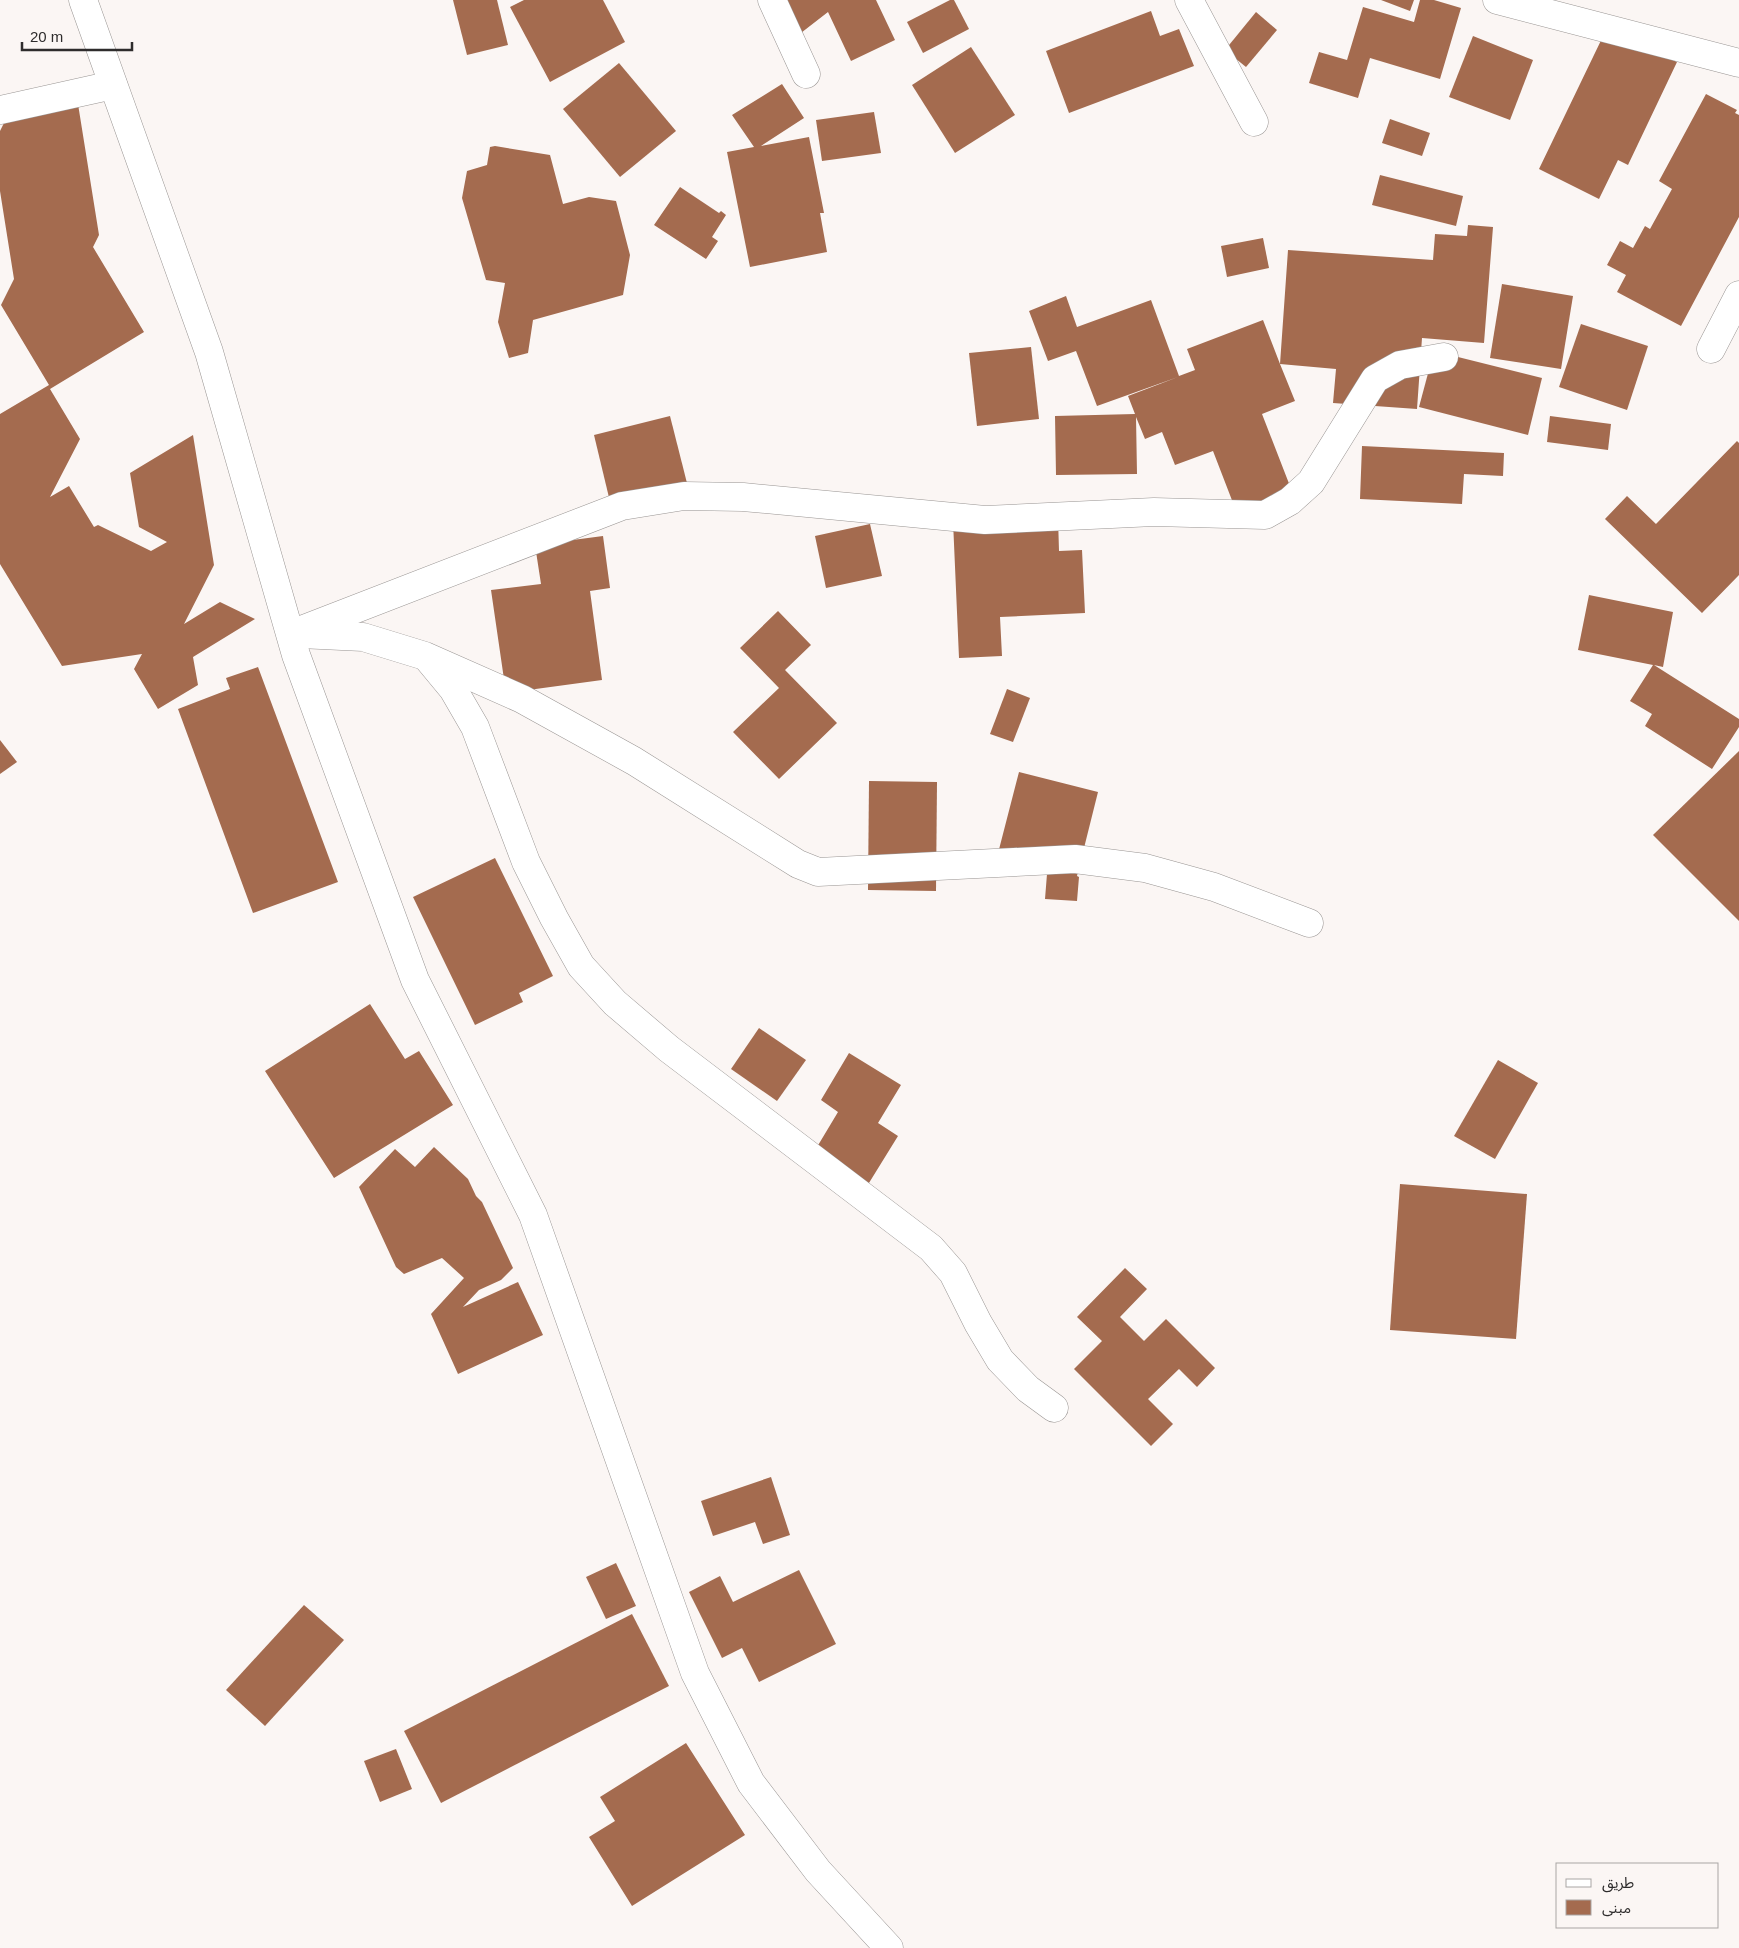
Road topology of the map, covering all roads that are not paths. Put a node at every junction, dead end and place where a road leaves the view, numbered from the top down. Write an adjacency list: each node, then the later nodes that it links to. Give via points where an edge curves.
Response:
1 (83, 0): 7 (street)
2 (772, 0): 6 (street)
3 (1189, 0): 9 (street)
4 (1497, 0): 5 (street)
5 (1739, 63)
6 (806, 74)
7 (113, 85): 8 (street); 13 (street, via 209,352)
8 (0, 110)
9 (1254, 122)
10 (1739, 295): 11 (street)
11 (1711, 349)
12 (1444, 357): 13 (street, via 1400,365 1375,379 1311,482 1290,501 1265,515 1154,512 985,520 743,496 684,496 622,506)
13 (291, 634): 14 (street, via 363,637); 17 (street, via 415,980 532,1215 695,1673 751,1783 818,1871)
14 (425, 656): 15 (street, via 522,699 634,761 798,864 818,872 1075,859 1154,871 1214,887); 16 (street, via 453,689 475,727 526,862 581,966 615,1003 669,1049 931,1248 953,1273 1000,1360 1028,1389)
15 (1309, 923)
16 (1054, 1408)
17 (889, 1948)

